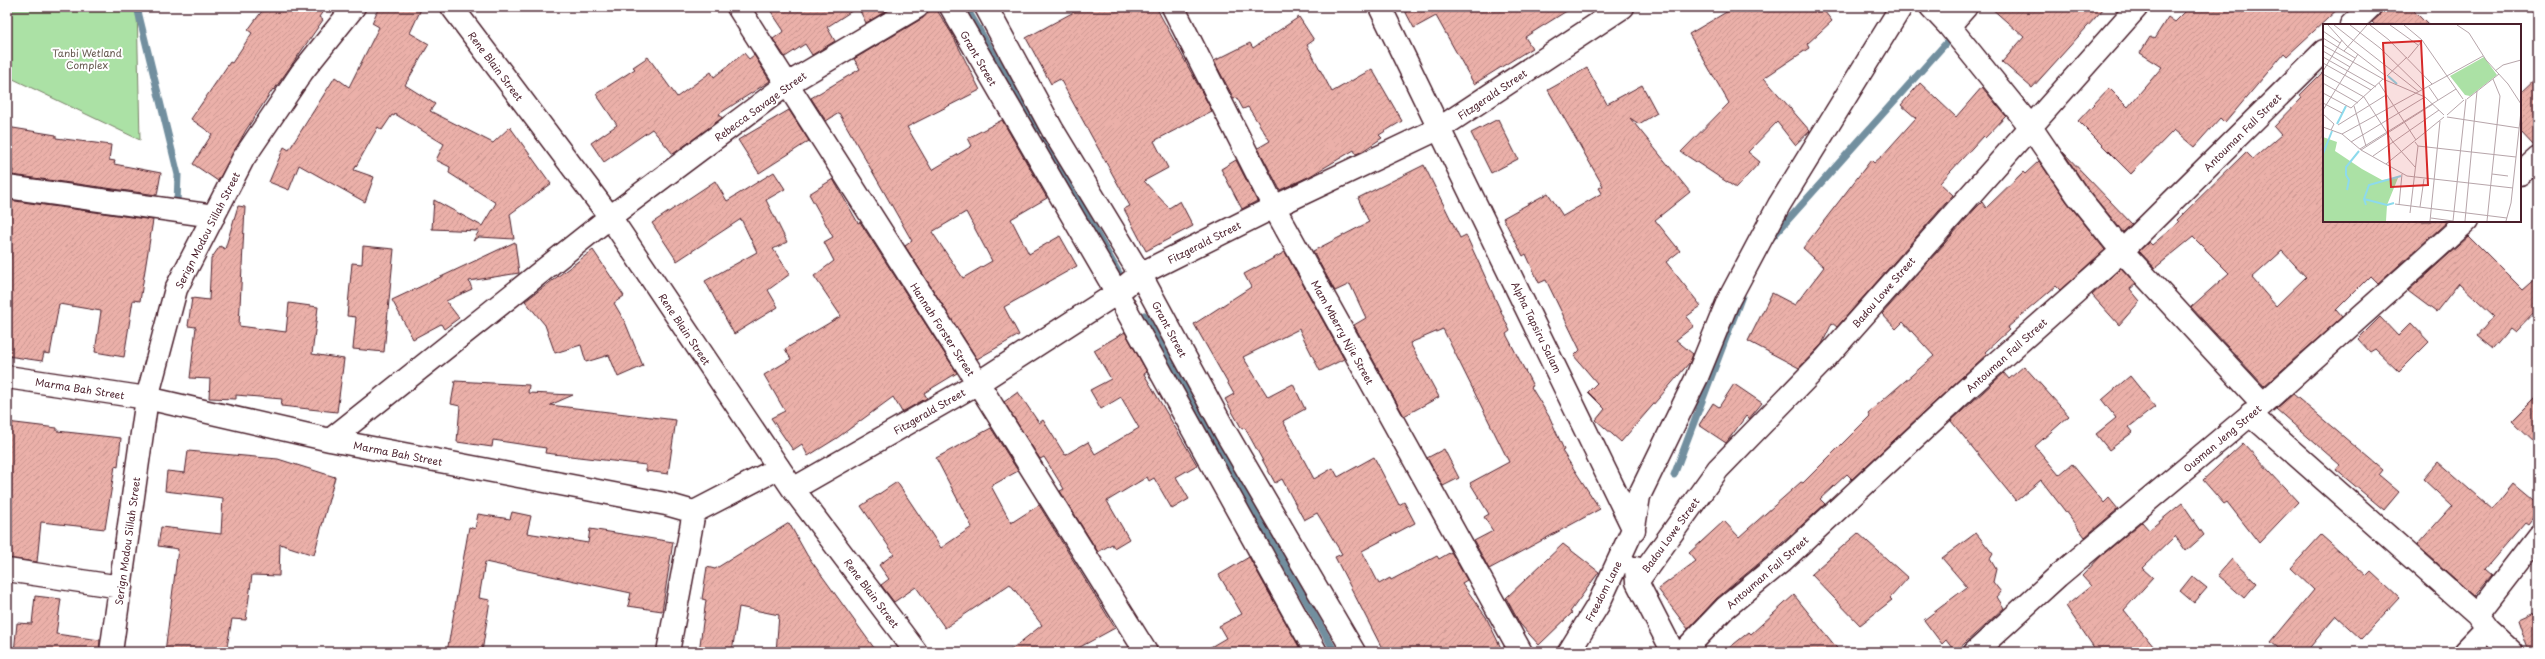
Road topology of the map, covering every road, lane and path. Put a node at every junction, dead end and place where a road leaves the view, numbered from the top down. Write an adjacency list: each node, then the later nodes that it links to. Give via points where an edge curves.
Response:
1 (354, 7): 25 (street, Serign Modou Sillah Street, via 302,72 243,160)
2 (452, 7): 26 (street, Rene Blain Street)
3 (738, 7): 18 (street, Hannah Forster Street)
4 (917, 7): 18 (street, Rebecca Savage Street)
5 (951, 7): 30 (street, Grant Street)
6 (986, 7): 29 (street, Grant Street, via 1052,129)
7 (1173, 7): 24 (street, Mam Mberry Njie Street)
8 (1380, 7): 20 (street, Alpha Tapsiru Salam)
9 (1622, 7): 20 (street, Fitzgerald Street)
10 (1901, 7): 39 (street, via 1779,205 1728,301 1697,377 1639,496)
11 (1931, 7): 16 (street)
12 (1966, 7): 16 (street)
13 (2137, 7): 19 (street, Badou Lowe Street)
14 (2370, 7): 15 (street)
15 (2352, 24)
16 (1949, 26): 19 (street)
17 (2323, 52): 28 (street, Antouman Fall Street)
18 (786, 85): 26 (street, Rebecca Savage Street); 32 (street, Hannah Forster Street)
19 (2030, 126): 28 (street, via 2077,195); 42 (street, Badou Lowe Street, via 1824,360 1718,469)
20 (1440, 128): 24 (street, Fitzgerald Street); 39 (street, Alpha Tapsiru Salam)
21 (2538, 158): 22 (street)
22 (2521, 173)
23 (7, 187): 25 (street)
24 (1274, 207): 29 (street, Fitzgerald Street); 51 (street, Mam Mberry Njie Street)
25 (214, 216): 33 (street, Serign Modou Sillah Street, via 176,289)
26 (610, 217): 35 (street, Rebecca Savage Street); 36 (street, Rene Blain Street)
27 (2466, 222): 34 (street, Ousman Jeng Street)
28 (2122, 251): 34 (street); 54 (street, Antouman Fall Street, via 1968,388 1780,562 1725,608)
29 (1140, 274): 30 (street, Fitzgerald Street); 50 (street, Grant Street, via 1226,433)
30 (1117, 293): 32 (street, Fitzgerald Street); 49 (street, Grant Street)
31 (7, 377): 33 (street, Marma Bah Street)
32 (978, 383): 37 (street, Fitzgerald Street); 48 (street, Hannah Forster Street)
33 (147, 398): 35 (street, Marma Bah Street); 43 (street, Serign Modou Sillah Street)
34 (2257, 409): 44 (street); 55 (street, Ousman Jeng Street, via 2058,576)
35 (330, 440): 38 (street, Marma Bah Street, via 666,504)
36 (779, 468): 37 (street, Rene Blain Street); 38 (street)
37 (793, 489): 47 (street, Rene Blain Street)
38 (694, 512): 46 (street)
39 (1634, 527): 42 (street, Alpha Tapsiru Salam); 52 (street, Freedom Lane, via 1598,605)
40 (2538, 536): 44 (street)
41 (7, 570): 43 (street)
42 (1637, 582): 53 (street, Alpha Tapsiru Salam)
43 (121, 586): 45 (street, Serign Modou Sillah Street)
44 (2482, 622): 56 (street); 57 (street)
45 (111, 652)
46 (668, 652)
47 (916, 652)
48 (1146, 652)
49 (1316, 652)
50 (1354, 652)
51 (1521, 652)
52 (1569, 652)
53 (1673, 652)
54 (1683, 652)
55 (1975, 652)
56 (2465, 652)
57 (2512, 652)

